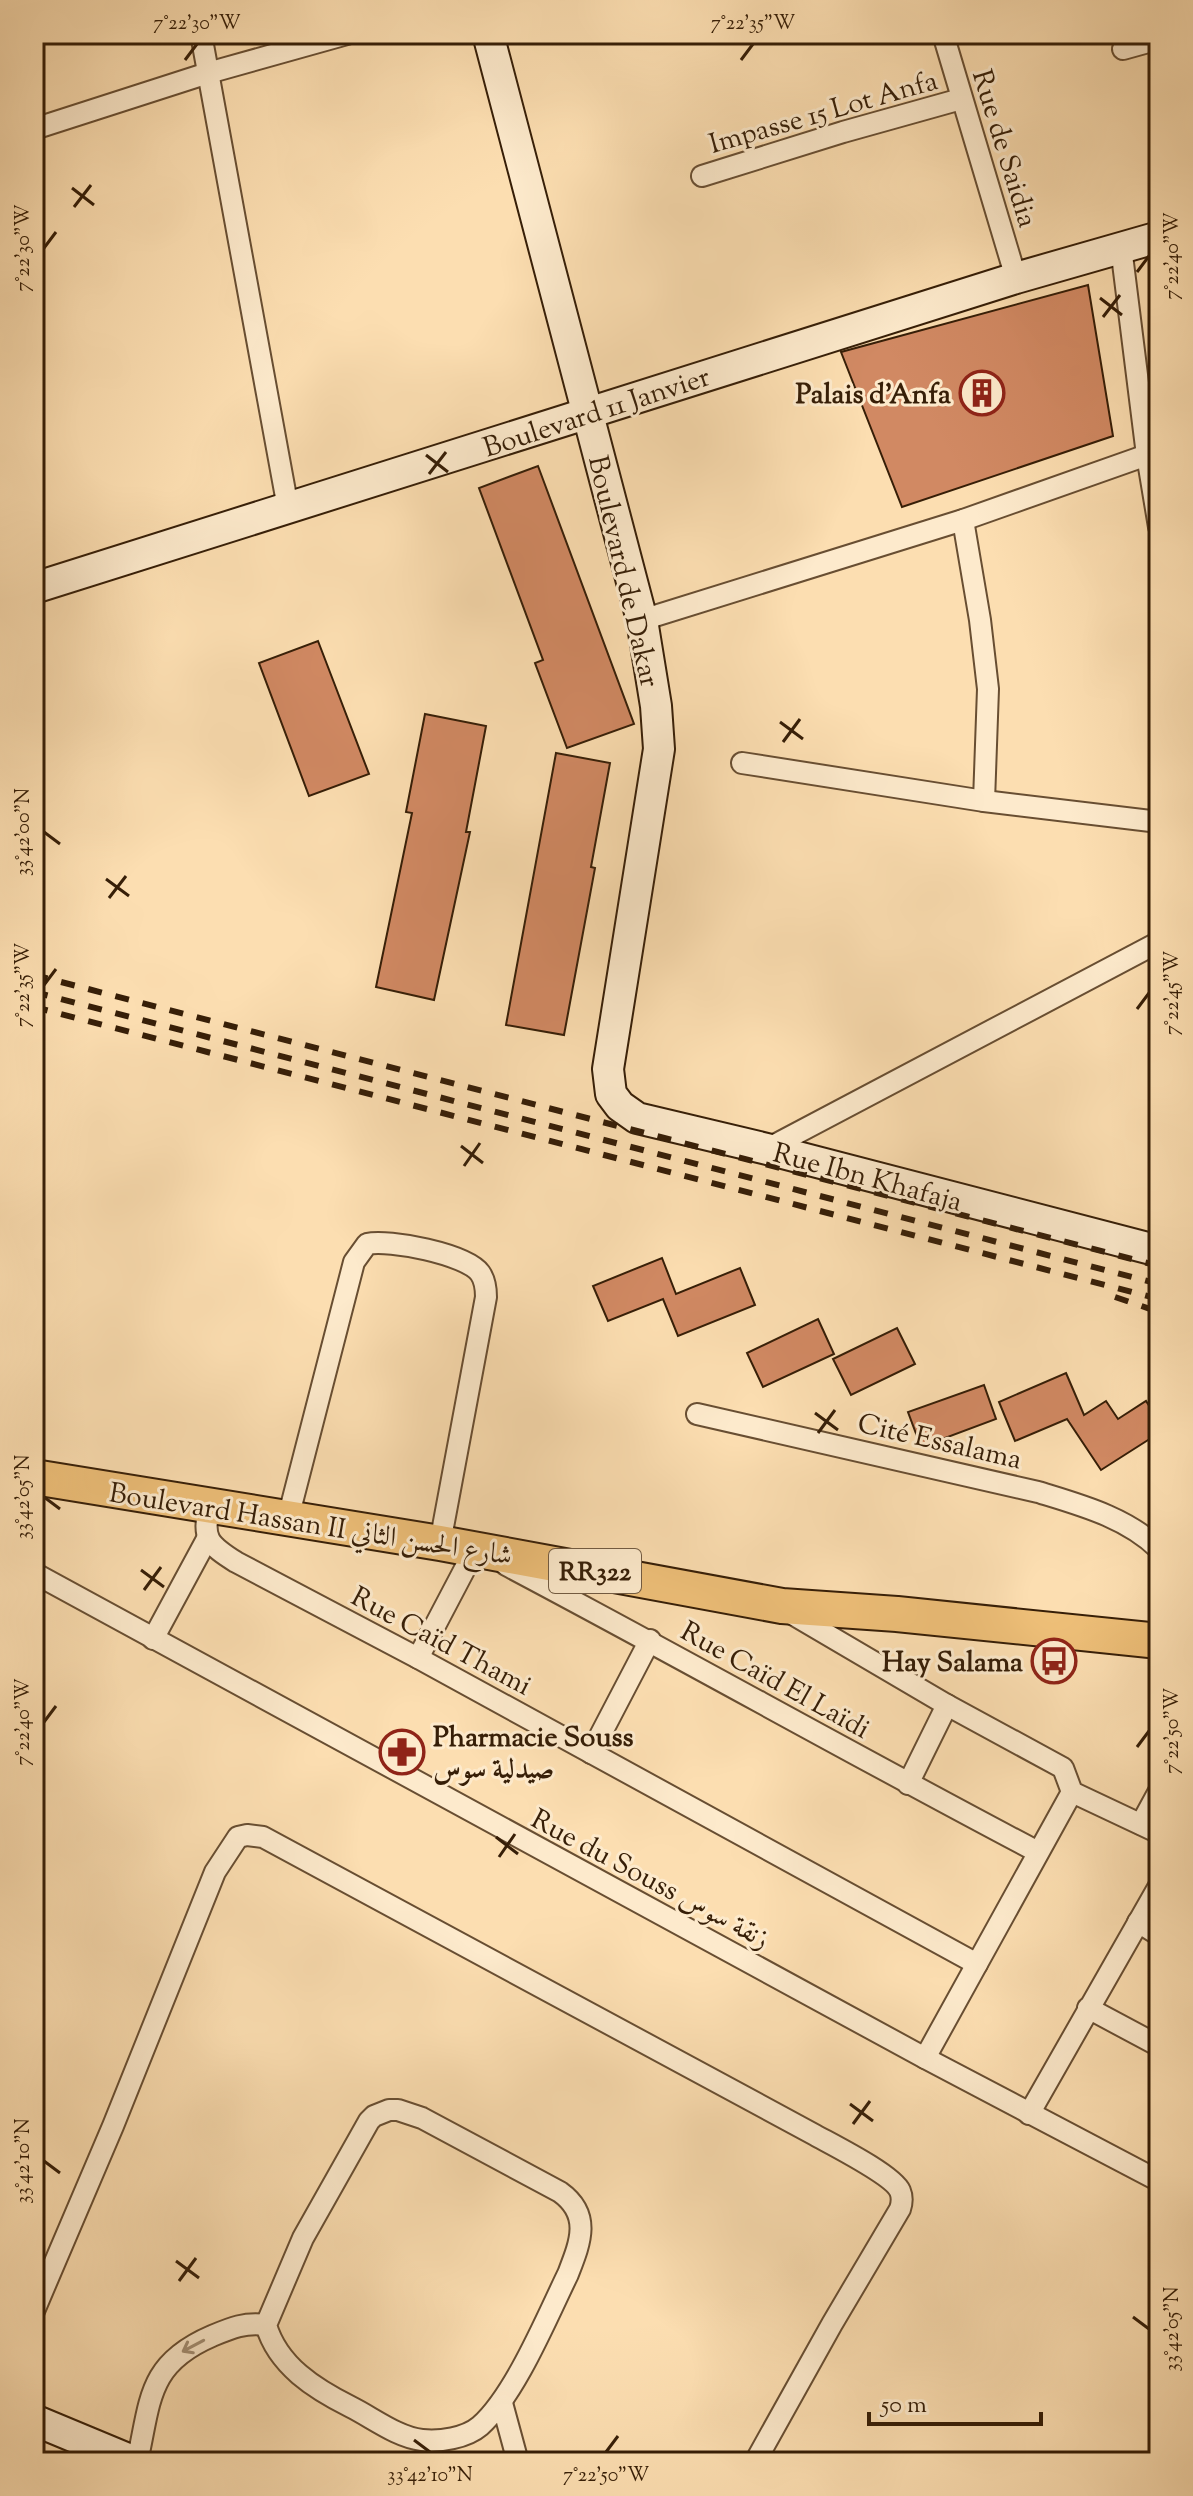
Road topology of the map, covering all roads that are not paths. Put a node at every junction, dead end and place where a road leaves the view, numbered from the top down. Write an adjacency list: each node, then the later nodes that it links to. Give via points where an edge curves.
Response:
1 (201, 34): 7 (street)
2 (347, 34): 7 (street)
3 (488, 34): 14 (street, Boulevard de Dakar)
4 (943, 34): 8 (street, Rue de Saidia)
5 (1159, 39): 6 (street)
6 (1123, 49)
7 (208, 73): 9 (street); 16 (street)
8 (961, 99): 10 (street, Impasse 15 Lot Anfa); 13 (street, Rue de Saidia)
9 (34, 129)
10 (702, 176)
11 (1159, 237): 12 (street, Boulevard 11 Janvier)
12 (1121, 247): 13 (street, Boulevard 11 Janvier); 15 (street)
13 (1016, 278): 14 (street, Boulevard 11 Janvier)
14 (588, 414): 16 (street, Boulevard 11 Janvier); 20 (street, Boulevard de Dakar)
15 (1147, 455): 17 (street); 18 (street)
16 (288, 508): 19 (street, Boulevard 11 Janvier)
17 (963, 520): 20 (street); 22 (street, via 988,689)
18 (1159, 527)
19 (34, 588)
20 (642, 620): 25 (street, Boulevard de Dakar, via 659,749)
21 (742, 763): 22 (street)
22 (984, 801): 23 (street)
23 (1159, 822)
24 (1159, 942): 26 (street)
25 (608, 1069): 26 (street, Rue Ibn Khafaja, via 611,1094 632,1116)
26 (767, 1149): 27 (street, Rue Ibn Khafaja)
27 (1159, 1251)
28 (697, 1414): 33 (street, Cité Essalama, via 1088,1507 1128,1526)
29 (34, 1477): 31 (main road, Boulevard Hassan II شارع الحسن الثاني / RR322)
30 (288, 1518): 31 (main road, Boulevard Hassan II شارع الحسن الثاني / RR322); 32 (main road, Boulevard Hassan II شارع الحسن الثاني / RR322); 32 (street, via 354,1262 367,1244 391,1243 458,1259 481,1273 485,1285)
31 (208, 1522): 36 (street); 39 (street, Rue Caïd Thami, via 217,1550)
32 (468, 1548): 35 (main road, Boulevard Hassan II شارع الحسن الثاني / RR322); 37 (street, Rue Caïd El Laïdi); 39 (street, via 470,1559)
33 (1159, 1549)
34 (34, 1573): 36 (street, Rue du Souss زنقة سوس)
35 (782, 1606): 38 (main road, Boulevard Hassan II شارع الحسن الثاني / RR322); 40 (street)
36 (153, 1639): 53 (street, Rue du Souss زنقة سوس)
37 (650, 1640): 41 (street); 42 (street, Rue Caïd El Laïdi)
38 (1159, 1641)
39 (418, 1658): 41 (street, Rue Caïd Thami)
40 (947, 1705): 42 (street); 44 (street, via 1063,1768)
41 (591, 1753): 50 (street, Rue Caïd Thami)
42 (908, 1784): 46 (street, Rue Caïd El Laïdi)
43 (1159, 1791): 45 (street)
44 (1072, 1792): 45 (street); 46 (street)
45 (1150, 1829)
46 (1038, 1852): 50 (street)
47 (1159, 1886): 48 (street)
48 (1138, 1922): 49 (street); 51 (street)
49 (1159, 1935)
50 (977, 1964): 53 (street)
51 (1088, 2008): 52 (street); 54 (street)
52 (1159, 2046)
53 (925, 2058): 54 (street, Rue du Souss زنقة سوس)
54 (1029, 2114): 55 (street, Rue du Souss زنقة سوس)
55 (1159, 2181)
56 (34, 2311): 62 (street, via 215,1872 238,1837 263,1837 815,2135 899,2189 900,2209)
57 (266, 2325): 58 (street, via 279,2352 304,2379 402,2435 422,2440 463,2435); 58 (street, via 303,2238 361,2134 374,2116 398,2110 560,2192 581,2219 568,2274); 60 (street, one-way to 60, via 240,2324 174,2358 152,2391)
58 (502, 2403): 61 (street)
59 (34, 2420): 60 (street)
60 (136, 2462)
61 (518, 2462)
62 (755, 2462)

